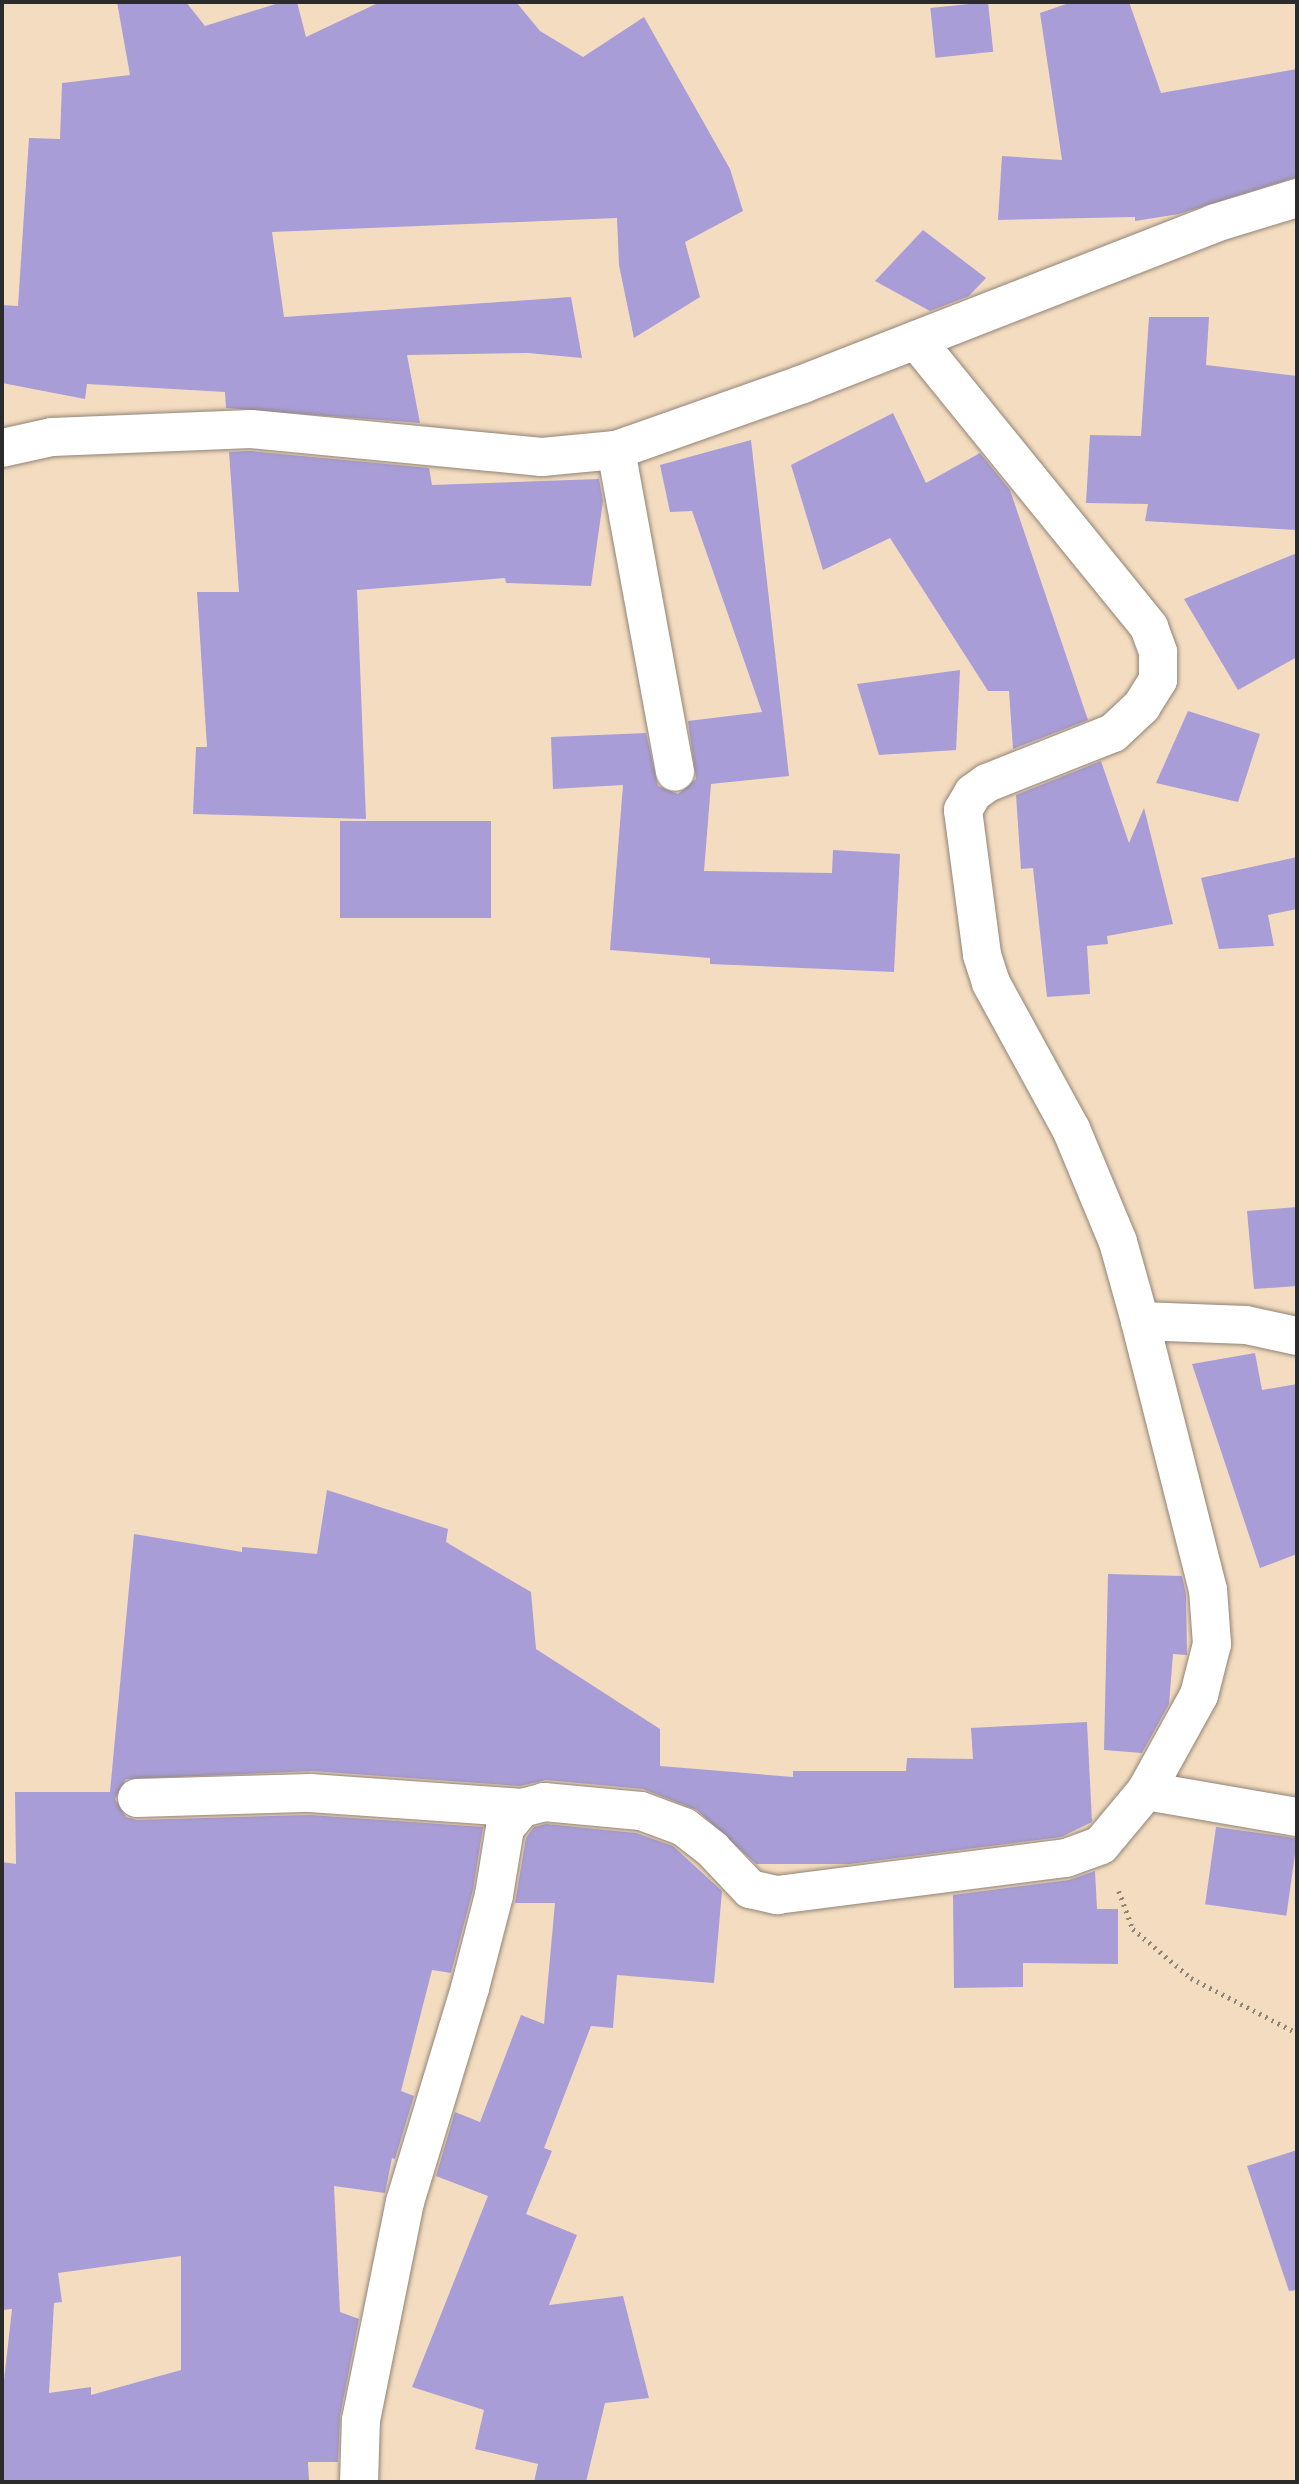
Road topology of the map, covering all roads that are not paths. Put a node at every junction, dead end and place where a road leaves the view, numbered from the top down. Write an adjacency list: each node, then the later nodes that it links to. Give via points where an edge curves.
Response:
1 (1297, 198): 2 (street, via 1215,223)
2 (916, 340): 4 (street); 6 (street, via 1149,627 1158,652 1158,680 1142,706 1113,733 987,783 962,810 982,955 992,983 1071,1129 1118,1242)
3 (2, 448): 4 (street, via 52,437 251,429 542,457)
4 (616, 450): 5 (street)
5 (675, 772)
6 (1140, 1321): 7 (street, via 1246,1325); 8 (street, via 1208,1590 1212,1644 1199,1695)
7 (1297, 1336)
8 (1146, 1791): 10 (street, via 1101,1845 1066,1858 777,1895 750,1889 684,1827 641,1811 544,1802); 11 (street)
9 (137, 1798): 10 (street, via 310,1793)
10 (522, 1808): 12 (street, via 505,1828 477,1964 405,2202 361,2420)
11 (1297, 1817)
12 (359, 2482)

